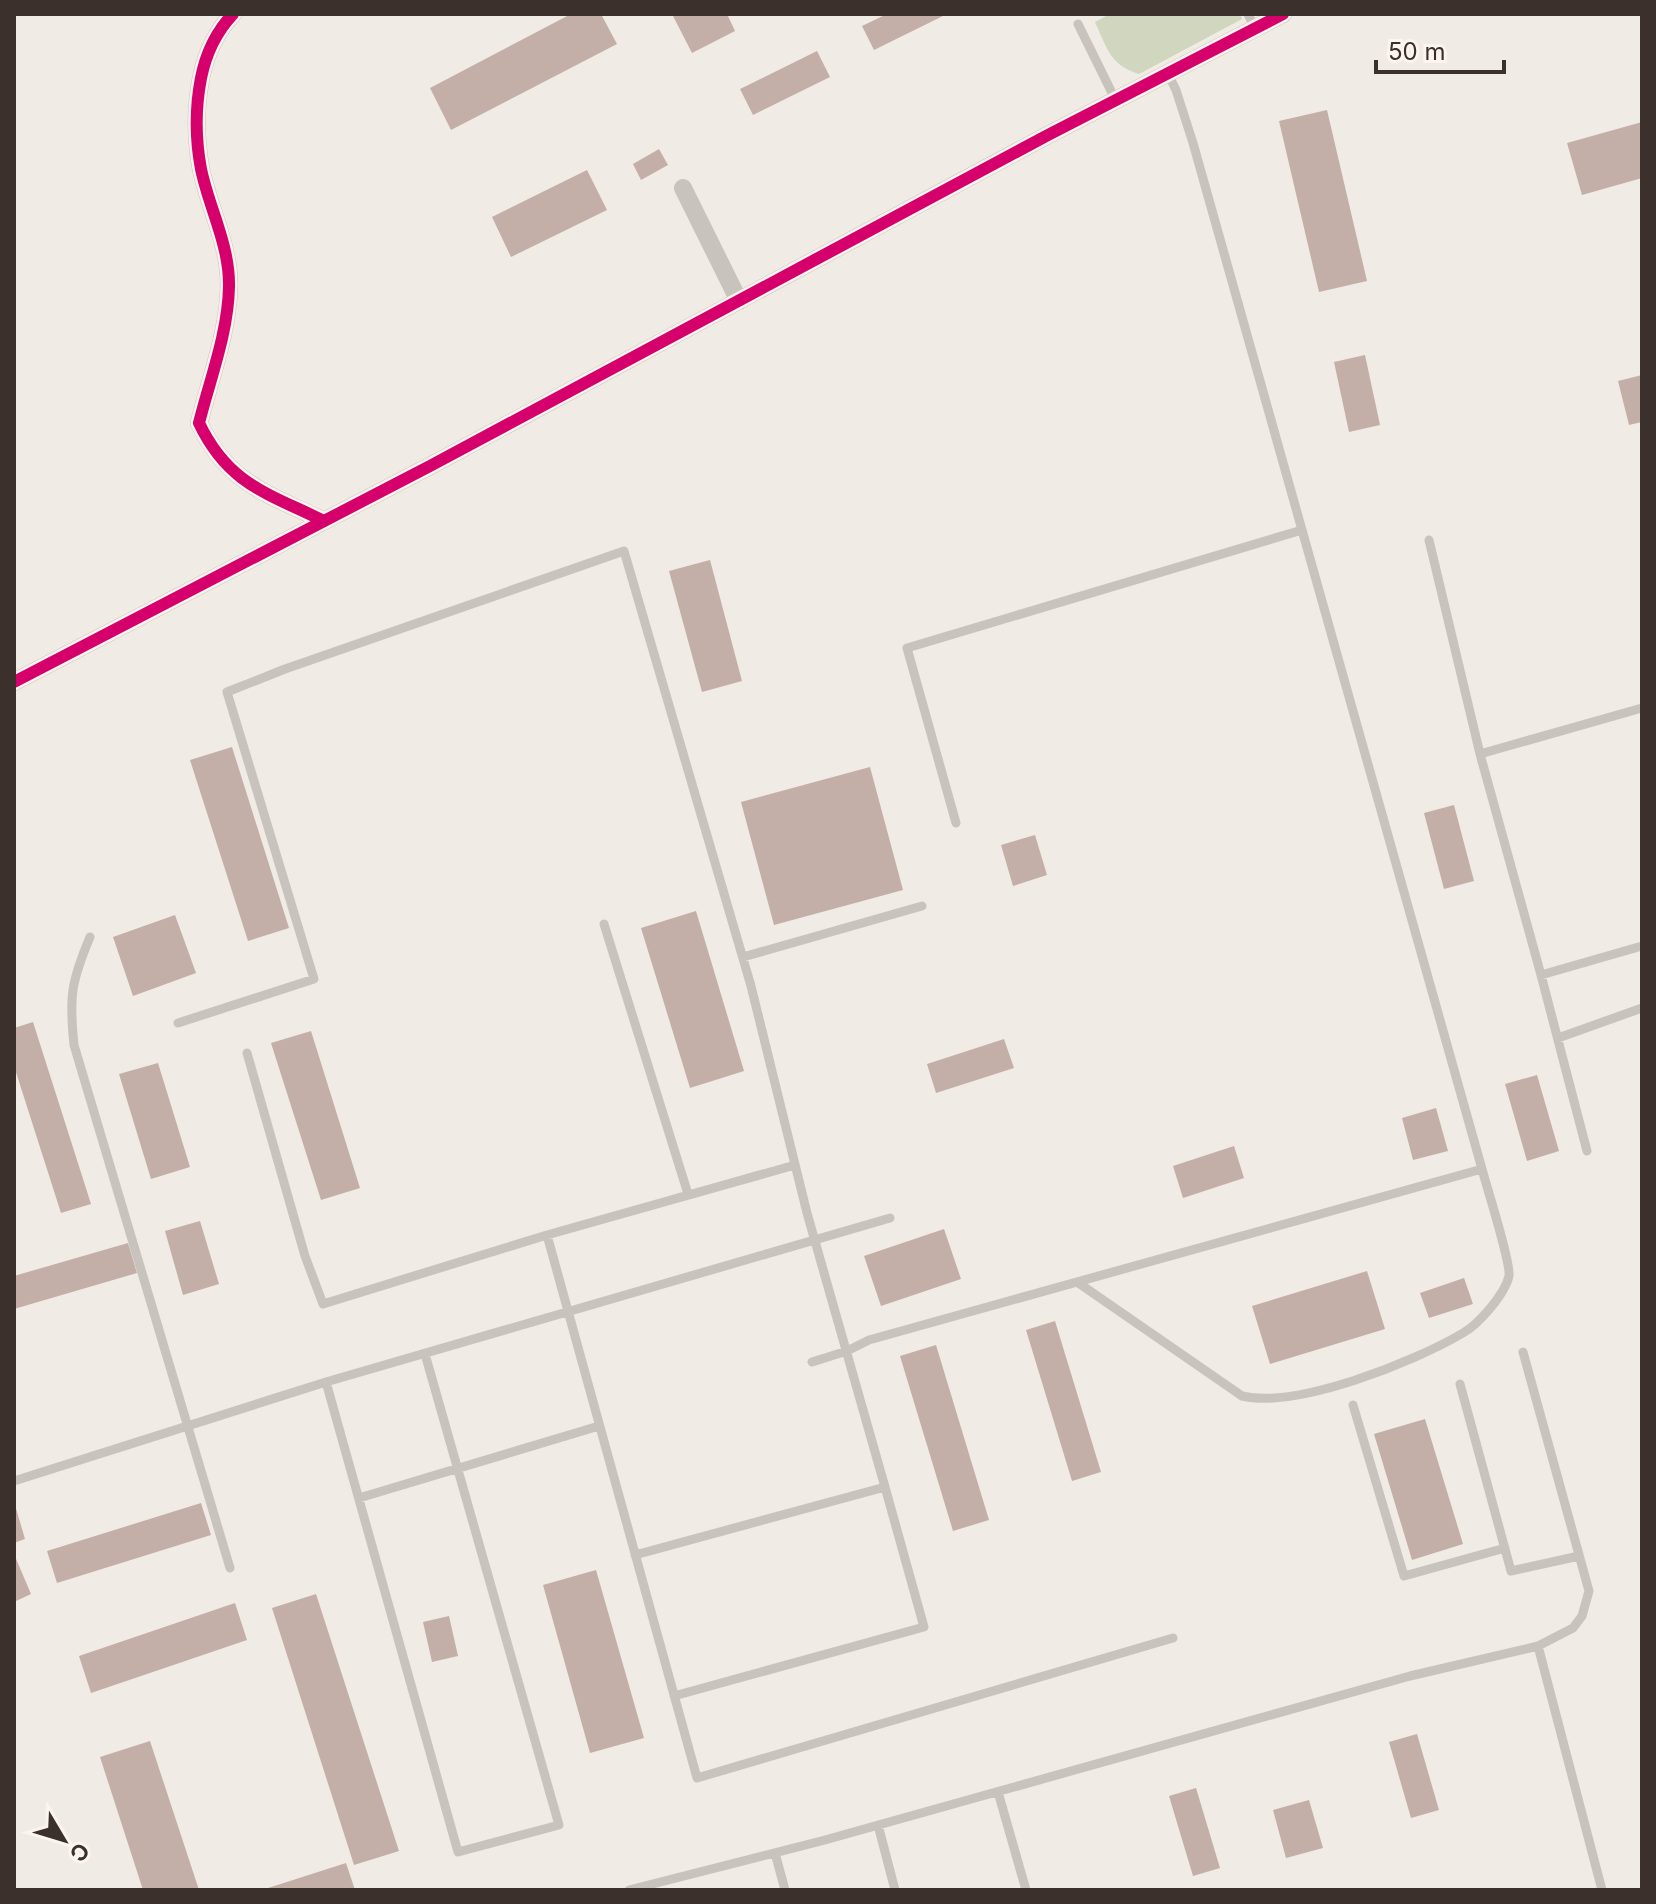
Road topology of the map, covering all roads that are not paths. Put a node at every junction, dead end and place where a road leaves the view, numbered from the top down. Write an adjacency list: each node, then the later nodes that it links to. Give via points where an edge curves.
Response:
1 (233, 14): 9 (street, via 217,30 197,99 195,134 229,286 221,344 199,423 237,477)
2 (1283, 14): 3 (street)
3 (1252, 21): 5 (street)
4 (1078, 24): 6 (lane)
5 (1168, 74): 6 (street); 10 (lane, via 1193,143)
6 (1116, 101): 8 (street)
7 (683, 188): 8 (street)
8 (739, 301): 9 (street)
9 (324, 521): 12 (street)
10 (1302, 530): 15 (lane, via 907,648); 28 (lane)
11 (1429, 540): 14 (lane)
12 (14, 682)
13 (1642, 708): 14 (lane)
14 (1480, 754): 21 (lane)
15 (956, 823)
16 (922, 906): 20 (lane)
17 (604, 924): 29 (lane)
18 (90, 937): 42 (lane, via 76,970 70,1005 74,1045)
19 (1642, 946): 21 (lane)
20 (743, 957): 23 (lane, via 624,551 227,692 314,979); 27 (lane)
21 (1541, 975): 24 (lane)
22 (1642, 1008): 24 (lane)
23 (178, 1023)
24 (1558, 1038): 26 (lane)
25 (247, 1053): 31 (lane, via 323,1304)
26 (1587, 1151)
27 (795, 1165): 29 (lane); 32 (lane)
28 (1482, 1169): 33 (lane); 33 (lane, via 1510,1273 1504,1292 1466,1331 1395,1366 1306,1394 1257,1400 1242,1396)
29 (688, 1194): 31 (lane)
30 (890, 1218): 32 (lane)
31 (547, 1235): 34 (lane)
32 (815, 1242): 34 (lane); 35 (lane)
33 (1077, 1282): 35 (lane, via 869,1340)
34 (569, 1313): 37 (lane); 43 (lane)
35 (847, 1351): 38 (lane); 46 (lane)
36 (1523, 1352): 50 (lane)
37 (425, 1354): 39 (lane); 44 (lane)
38 (812, 1362)
39 (326, 1382): 42 (lane); 47 (lane)
40 (1460, 1384): 48 (lane)
41 (1353, 1405): 48 (lane, via 1404,1576)
42 (186, 1425): 45 (lane); 51 (lane)
43 (599, 1426): 44 (lane); 49 (lane)
44 (456, 1468): 47 (lane); 47 (lane, via 559,1825 458,1852)
45 (14, 1481)
46 (885, 1487): 49 (lane); 54 (lane, via 924,1627)
47 (359, 1498)
48 (1505, 1548): 50 (lane, via 1511,1571)
49 (635, 1555): 54 (lane)
50 (1579, 1556): 53 (lane, via 1589,1591 1582,1616 1573,1628)
51 (230, 1568)
52 (1173, 1638): 54 (lane, via 697,1778)
53 (1538, 1646): 55 (lane, via 1410,1676); 62 (lane)
54 (674, 1696)
55 (998, 1792): 56 (lane); 61 (lane)
56 (878, 1825): 57 (lane); 60 (lane)
57 (775, 1853): 58 (lane); 59 (lane)
58 (629, 1890)
59 (785, 1890)
60 (895, 1890)
61 (1026, 1890)
62 (1602, 1890)

